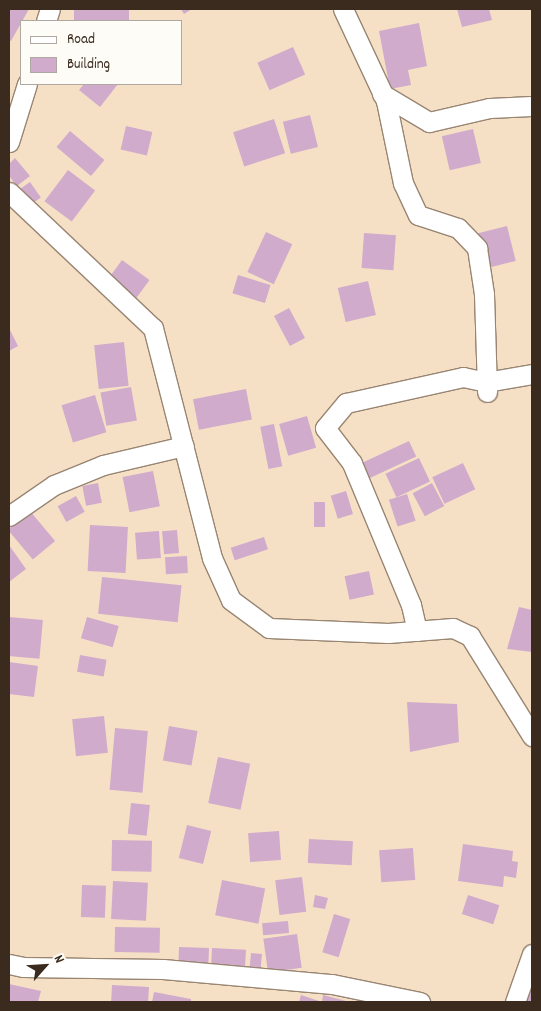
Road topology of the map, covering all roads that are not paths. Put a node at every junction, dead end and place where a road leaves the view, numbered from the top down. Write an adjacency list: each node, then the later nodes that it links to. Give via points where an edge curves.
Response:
1 (343, 9): 3 (street)
2 (28, 85): 5 (street)
3 (382, 94): 4 (street, via 429,122 489,108); 8 (street, via 404,183 418,215 458,228 477,248 484,294)
4 (532, 106)
5 (9, 142)
6 (9, 192): 9 (street, via 154,328)
7 (532, 374): 8 (street)
8 (486, 387): 11 (street, via 463,377 346,404 325,428 352,463 411,605)
9 (184, 446): 10 (street, via 104,465 54,485); 11 (street, via 212,558 232,600 269,628 388,633)
10 (9, 516)
11 (417, 631): 12 (street, via 453,628 470,636)
12 (532, 736)
13 (532, 954): 16 (street)
14 (9, 964): 15 (street, via 23,967 164,969 332,984)
15 (420, 1002)
16 (515, 1002)

